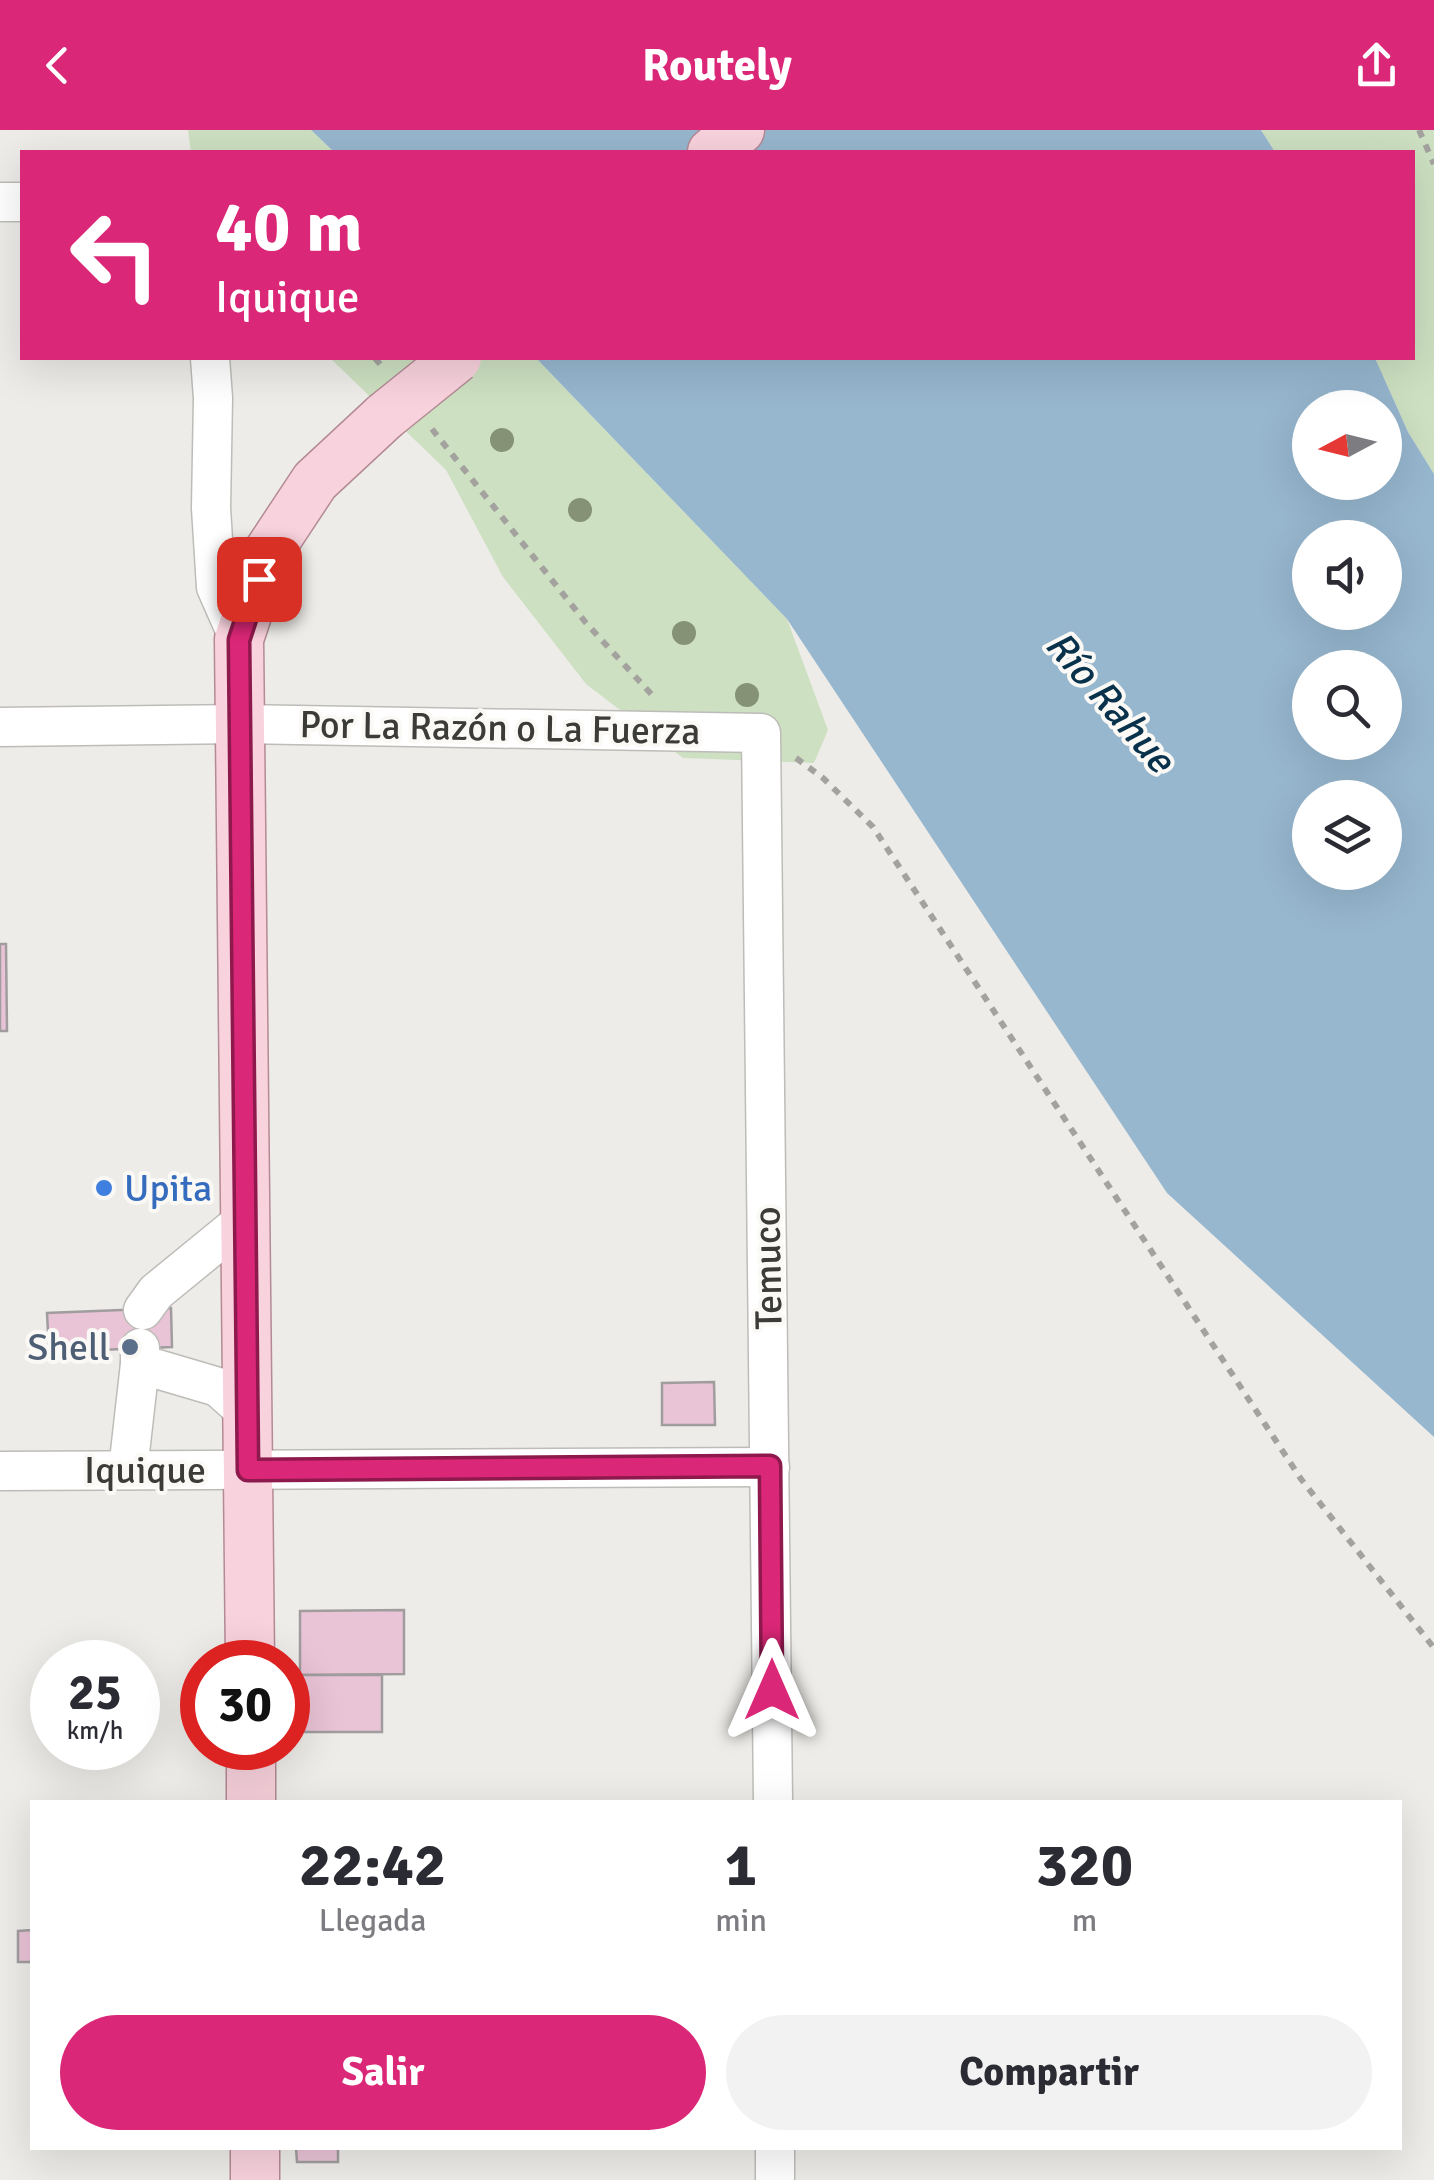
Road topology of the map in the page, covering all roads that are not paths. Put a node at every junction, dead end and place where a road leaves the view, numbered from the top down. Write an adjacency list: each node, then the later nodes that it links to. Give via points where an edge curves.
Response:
1 (740, 130): 2 (main road)
2 (715, 150)
3 (210, 360): 5 (street, via 216,587)
4 (454, 360): 5 (main road, bridge, via 314,481 268,552)
5 (239, 640): 6 (main road)
6 (241, 724): 7 (street, Por La Razón o La Fuerza); 8 (street, Por La Razón o La Fuerza); 9 (main road)
7 (0, 727)
8 (761, 732): 12 (street, Temuco)
9 (244, 1220): 10 (street); 11 (main road)
10 (143, 1310)
11 (248, 1413): 13 (street, via 218,1387 140,1356); 14 (main road)
12 (770, 1466): 14 (street, Iquique); 19 (street, Temuco)
13 (128, 1470): 14 (street, Iquique); 15 (street, Iquique)
14 (248, 1470): 16 (main road)
15 (0, 1471)
16 (250, 1640)
17 (251, 1770): 18 (main road)
18 (251, 1800)
19 (772, 1800)
20 (254, 2150): 22 (main road)
21 (775, 2150): 23 (street)
22 (255, 2180)
23 (776, 2180)

